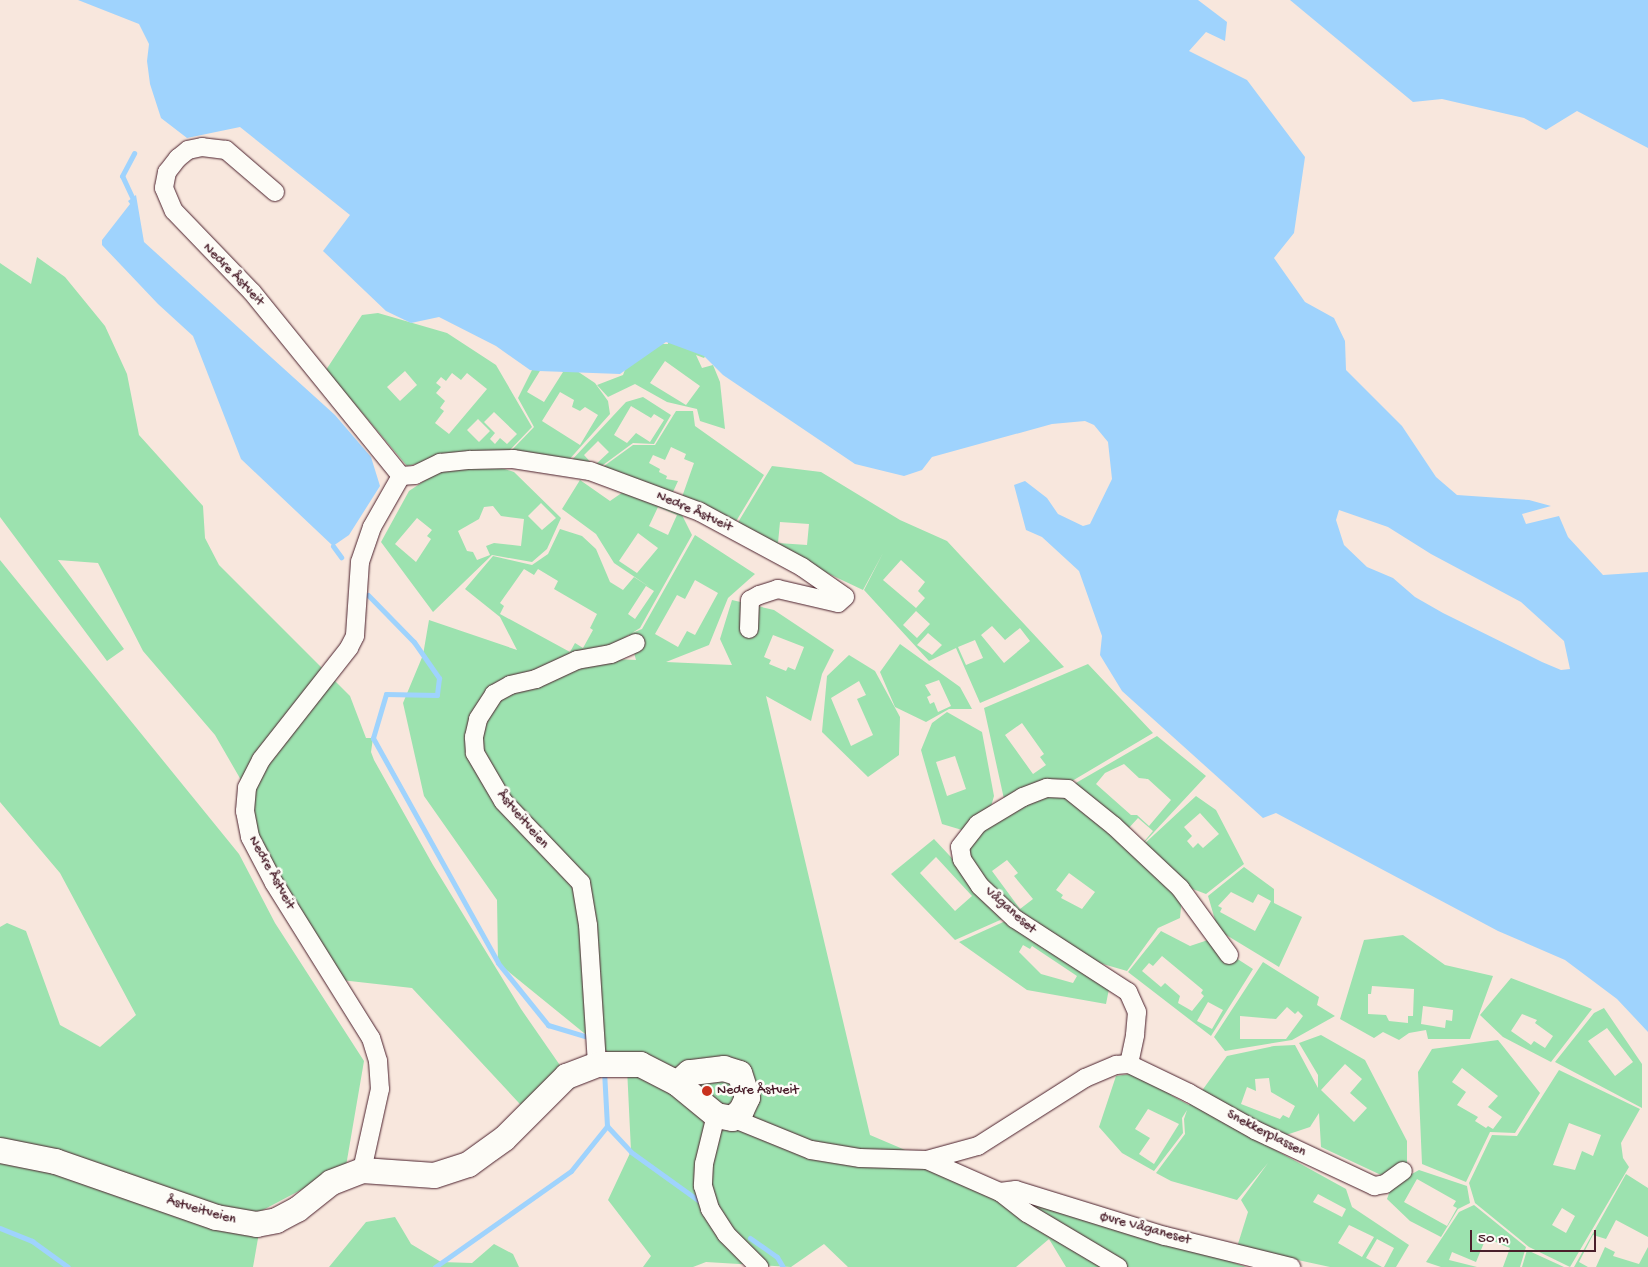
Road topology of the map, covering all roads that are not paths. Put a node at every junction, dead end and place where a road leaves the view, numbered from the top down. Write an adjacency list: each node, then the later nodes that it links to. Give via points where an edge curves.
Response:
1 (275, 192): 2 (street, Nedre Åstveit, via 226,150 202,147 188,150 178,158 167,172 164,188 174,211 252,292)
2 (401, 476): 3 (street, Nedre Åstveit, via 416,475 440,463 512,459 590,471 700,512 802,567 845,596 838,603 778,589 759,595 750,600); 12 (street, Nedre Åstveit, via 372,527 360,562 355,636 261,760 247,788 245,811 250,837 258,853 371,1038 376,1053 380,1089)
3 (748, 629)
4 (636, 643): 6 (street, Åstveitveien, via 611,654 578,660 494,694 478,719 474,737 475,753 503,801 580,883 588,925)
5 (1229, 955): 7 (street, Våganeset, via 1180,888 1117,828 1068,789 1047,788 1023,797 978,824 960,847 962,859 980,886 1015,919 1118,985 1134,1001 1135,1035)
6 (602, 1057): 8 (street, Åstveitveien, via 640,1064); 12 (street, Åstveitveien, via 566,1076 504,1138 468,1164 434,1175)
7 (1129, 1064): 11 (street, via 1116,1065 1085,1078 978,1146); 13 (street, Snekkerplassen, via 1255,1130 1374,1186 1385,1184)
8 (676, 1083): 9 (street, Åstveitveien); 9 (street, via 689,1072 706,1068 724,1068 740,1073 747,1097 741,1110)
9 (724, 1117): 11 (street, via 811,1150 860,1158); 15 (street, via 704,1164 705,1193 710,1209 726,1234)
10 (0, 1150): 12 (street, Åstveitveien, via 55,1161 188,1209 237,1223 276,1220 298,1210 331,1182)
11 (927, 1160): 14 (street)
12 (362, 1170)
13 (1403, 1171)
14 (1000, 1192): 16 (street, via 1027,1214); 17 (street, Øvre Våganeset, via 1016,1190 1165,1236)
15 (759, 1267)
16 (1118, 1267)
17 (1291, 1267)

